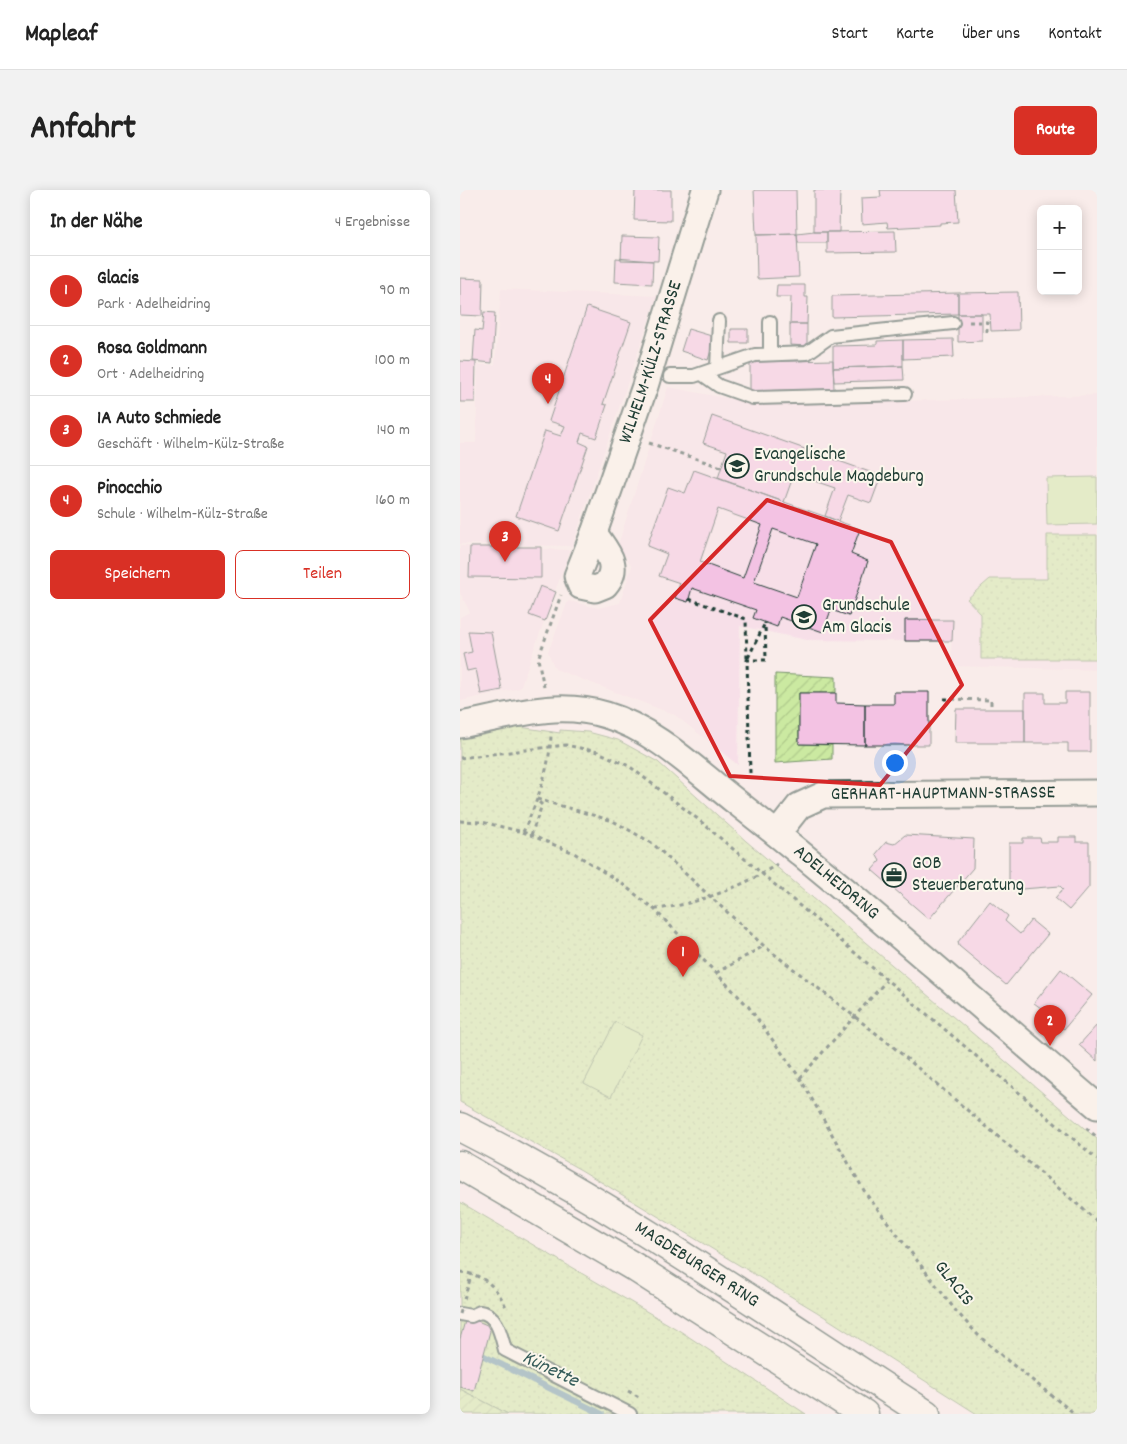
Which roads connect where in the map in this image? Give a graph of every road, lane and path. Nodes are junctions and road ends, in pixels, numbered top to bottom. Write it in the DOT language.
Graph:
graph roads {
  1 [pos="705,190"];
  2 [pos="719,321"];
  3 [pos="770,322"];
  4 [pos="953,323"];
  5 [pos="987,336"];
  6 [pos="770,354"];
  7 [pos="717,368"];
  8 [pos="702,374"];
  9 [pos="670,376"];
  10 [pos="905,394"];
  11 [pos="650,443"];
  12 [pos="721,467"];
  13 [pos="594,533"];
  14 [pos="563,588"];
  15 [pos="689,599"];
  16 [pos="747,660"];
  17 [pos="944,699"];
  18 [pos="991,709"];
  19 [pos="551,710"];
  20 [pos="460,725"];
  21 [pos="551,746"];
  22 [pos="460,758"];
  23 [pos="750,773"];
  24 [pos="1097,793"];
  25 [pos="537,799"];
  26 [pos="460,821"];
  27 [pos="524,832"];
  28 [pos="777,834"];
  29 [pos="531,835"];
  30 [pos="769,858"];
  31 [pos="784,870"];
  32 [pos="760,875"];
  33 [pos="708,896"];
  34 [pos="654,909"];
  35 [pos="764,946"];
  36 [pos="716,973"];
  37 [pos="886,981"];
  38 [pos="854,1017"];
  39 [pos="800,1078"];
  40 [pos="1090,1115"];
  41 [pos="460,1126"];
  42 [pos="1097,1137"];
  43 [pos="1097,1159"];
  44 [pos="460,1165"];
  45 [pos="1097,1221"];
  46 [pos="460,1272"];
  47 [pos="472,1273"];
  48 [pos="461,1312"];
  49 [pos="509,1315"];
  50 [pos="630,1414"];
  51 [pos="864,1414"];
  52 [pos="926,1414"];
  53 [pos="1075,1414"];
  1 -- 13 [label="street, WILHELM-KÜLZ-STRASSE"];
  2 -- 7 [label="lane"];
  3 -- 6 [label="lane"];
  4 -- 5 [label="path"];
  4 -- 6 [label="lane"];
  6 -- 7 [label="lane"];
  7 -- 8 [label="lane"];
  8 -- 9 [label="lane"];
  8 -- 10 [label="lane"];
  11 -- 12 [label="path"];
  14 -- 19 [label="path"];
  15 -- 16 [label="path"];
  16 -- 16 [label="path"];
  16 -- 23 [label="path"];
  17 -- 18 [label="path"];
  19 -- 20 [label="street, ADELHEIDRING"];
  19 -- 21 [label="path"];
  19 -- 28 [label="street, ADELHEIDRING"];
  21 -- 22 [label="path"];
  21 -- 25 [label="path"];
  21 -- 32 [label="path"];
  24 -- 28 [label="street, GERHART-HAUPTMANN-STRASSE"];
  25 -- 27 [label="path"];
  25 -- 29 [label="path"];
  25 -- 33 [label="path"];
  26 -- 27 [label="path, GLACIS"];
  27 -- 29 [label="path, GLACIS"];
  28 -- 40 [label="street, ADELHEIDRING"];
  29 -- 34 [label="path, GLACIS"];
  30 -- 31 [label="path"];
  32 -- 33 [label="path"];
  32 -- 37 [label="path"];
  33 -- 34 [label="path"];
  33 -- 35 [label="path"];
  34 -- 36 [label="path, GLACIS"];
  35 -- 36 [label="path"];
  35 -- 38 [label="path"];
  36 -- 39 [label="path, GLACIS"];
  37 -- 38 [label="path"];
  37 -- 43 [label="path"];
  38 -- 39 [label="path"];
  38 -- 45 [label="path"];
  39 -- 53 [label="path, GLACIS"];
  40 -- 42 [label="path"];
  41 -- 52 [label="highway, MAGDEBURGER RING"];
  44 -- 51 [label="highway, MAGDEBURGER RING"];
  46 -- 47 [label="path"];
  47 -- 48 [label="path"];
  47 -- 49 [label="path"];
  48 -- 50 [label="lane"];
}
